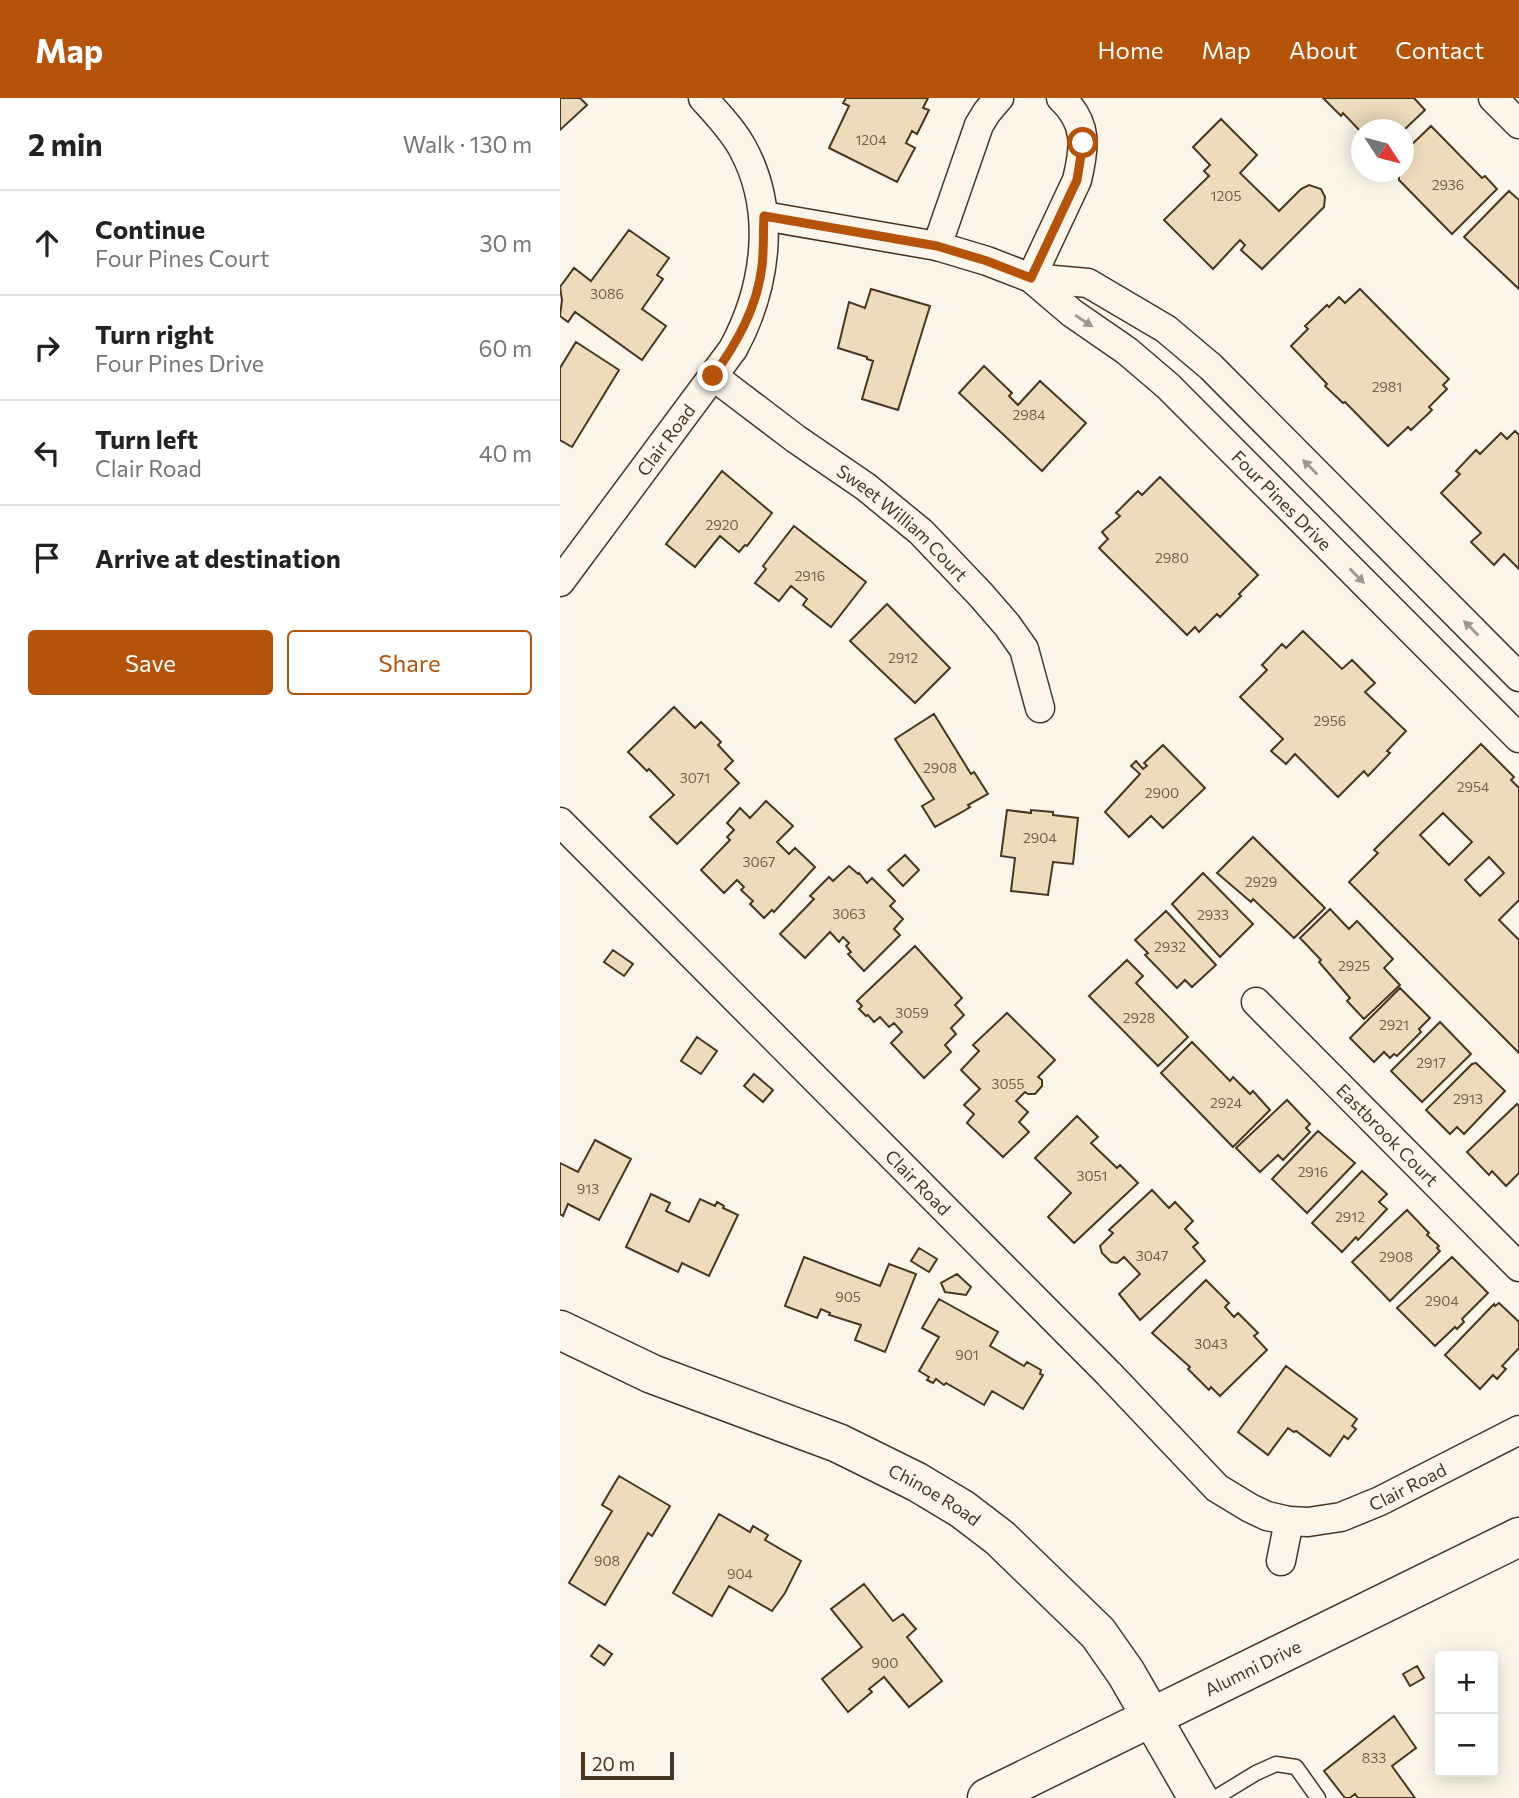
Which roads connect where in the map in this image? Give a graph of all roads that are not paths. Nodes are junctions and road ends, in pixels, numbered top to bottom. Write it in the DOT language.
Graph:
graph roads {
  1 [pos="703,98"];
  2 [pos="999,98"];
  3 [pos="1061,98"];
  4 [pos="1493,98"];
  5 [pos="1519,124"];
  6 [pos="764,216"];
  7 [pos="937,246"];
  8 [pos="1031,278"];
  9 [pos="713,376"];
  10 [pos="560,582"];
  11 [pos="1519,677"];
  12 [pos="1041,708"];
  13 [pos="1519,738"];
  14 [pos="560,822"];
  15 [pos="1256,1002"];
  16 [pos="1519,1267"];
  17 [pos="560,1329"];
  18 [pos="1519,1430"];
  19 [pos="1289,1521"];
  20 [pos="1519,1537"];
  21 [pos="1281,1561"];
  22 [pos="1152,1718"];
  23 [pos="987,1798"];
  24 [pos="1198,1798"];
  25 [pos="1214,1798"];
  26 [pos="1318,1798"];
  1 -- 6 [label="street, Clair Road"];
  2 -- 7 [label="street"];
  3 -- 8 [label="street"];
  4 -- 5 [label="street"];
  6 -- 7 [label="street, Four Pines Drive"];
  6 -- 9 [label="street, Clair Road"];
  7 -- 8 [label="street, Four Pines Drive"];
  11 -- 8 [label="street, Four Pines Drive, one-way"];
  8 -- 13 [label="street, Four Pines Drive, one-way"];
  9 -- 10 [label="street, Clair Road"];
  9 -- 12 [label="street, Sweet William Court"];
  14 -- 19 [label="street, Clair Road"];
  15 -- 16 [label="street, Eastbrook Court"];
  17 -- 22 [label="street, Chinoe Road"];
  18 -- 19 [label="street, Clair Road"];
  19 -- 21 [label="street"];
  20 -- 22 [label="street, Alumni Drive"];
  22 -- 23 [label="street, Alumni Drive"];
  22 -- 24 [label="street, Chinoe Road"];
  25 -- 26 [label="lane"];
}
